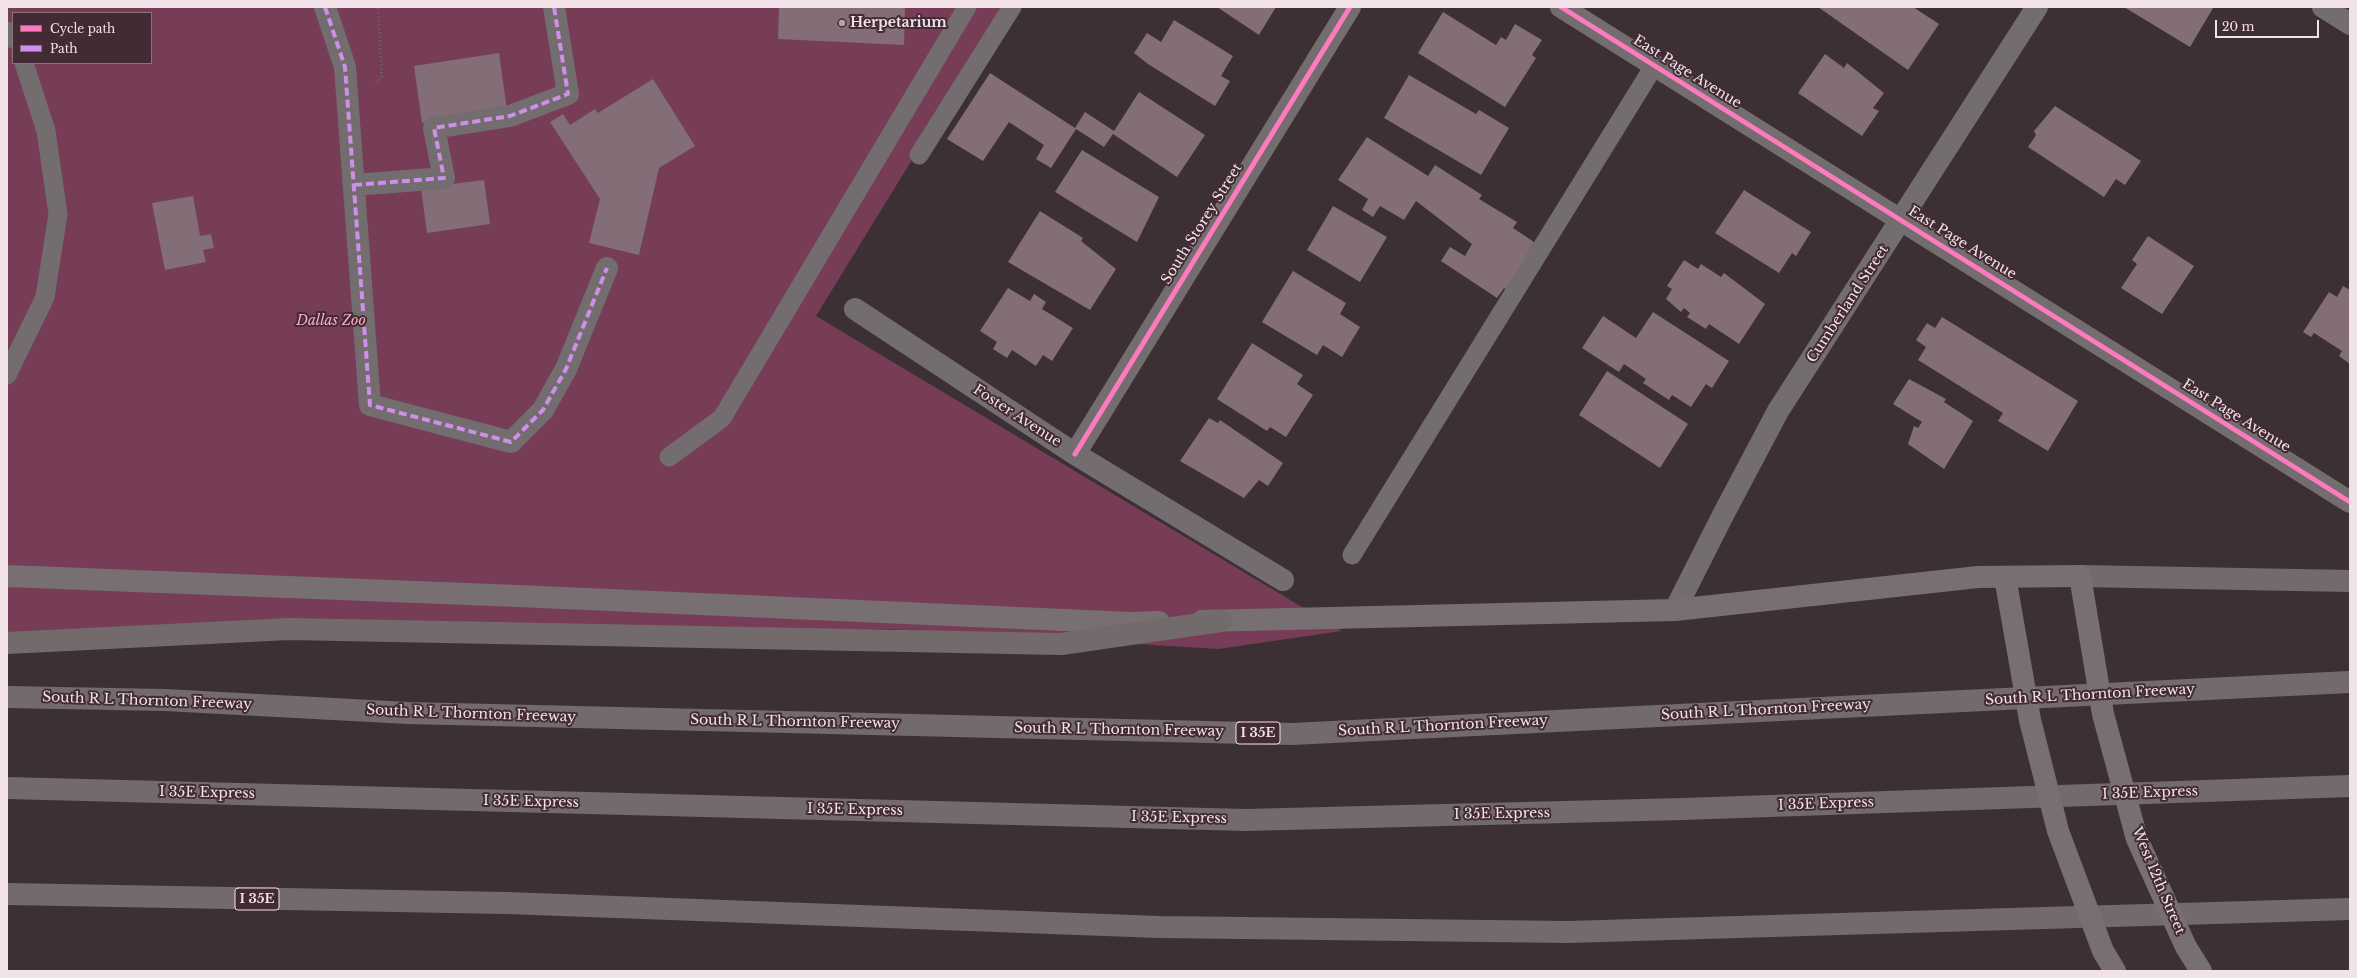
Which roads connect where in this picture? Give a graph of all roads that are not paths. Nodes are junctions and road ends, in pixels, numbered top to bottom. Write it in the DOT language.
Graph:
graph roads {
  1 [pos="325,7"];
  2 [pos="554,7"];
  3 [pos="967,7"];
  4 [pos="1012,7"];
  5 [pos="1350,7"];
  6 [pos="1561,7"];
  7 [pos="2037,7"];
  8 [pos="2323,7"];
  9 [pos="2350,24"];
  10 [pos="24,64"];
  11 [pos="1654,66"];
  12 [pos="919,155"];
  13 [pos="354,185"];
  14 [pos="1902,220"];
  15 [pos="607,268"];
  16 [pos="855,310"];
  17 [pos="7,375"];
  18 [pos="1075,454"];
  19 [pos="669,457"];
  20 [pos="2350,502"];
  21 [pos="1352,555"];
  22 [pos="7,576"];
  23 [pos="2080,576"];
  24 [pos="2005,577"];
  25 [pos="1283,580"];
  26 [pos="2350,581"];
  27 [pos="1676,610"];
  28 [pos="1221,621"];
  29 [pos="7,643"];
  30 [pos="2350,682"];
  31 [pos="7,697"];
  32 [pos="2350,786"];
  33 [pos="7,788"];
  34 [pos="7,894"];
  35 [pos="2350,909"];
  36 [pos="2116,971"];
  37 [pos="2201,971"];
  1 -- 13 [label="street"];
  2 -- 13 [label="street"];
  3 -- 19 [label="lane"];
  4 -- 12 [label="lane"];
  5 -- 18 [label="street, South Storey Street"];
  6 -- 11 [label="street, East Page Avenue"];
  7 -- 14 [label="street, Cumberland Street"];
  8 -- 9 [label="street"];
  10 -- 17 [label="lane"];
  11 -- 14 [label="street, East Page Avenue"];
  11 -- 21 [label="lane"];
  13 -- 15 [label="street"];
  14 -- 20 [label="street, East Page Avenue"];
  14 -- 27 [label="street, Cumberland Street"];
  16 -- 18 [label="street, Foster Avenue"];
  18 -- 25 [label="street, Foster Avenue"];
  22 -- 28 [label="main road"];
  23 -- 24 [label="main road"];
  23 -- 26 [label="highway"];
  23 -- 37 [label="main road, West 12th Street, bridge"];
  24 -- 27 [label="main road"];
  24 -- 36 [label="main road, bridge"];
  27 -- 28 [label="main road"];
  28 -- 29 [label="highway"];
  30 -- 31 [label="highway, South R L Thornton Freeway / I 35E"];
  32 -- 33 [label="highway, I 35E Express"];
  34 -- 35 [label="highway, I 35E"];
}
